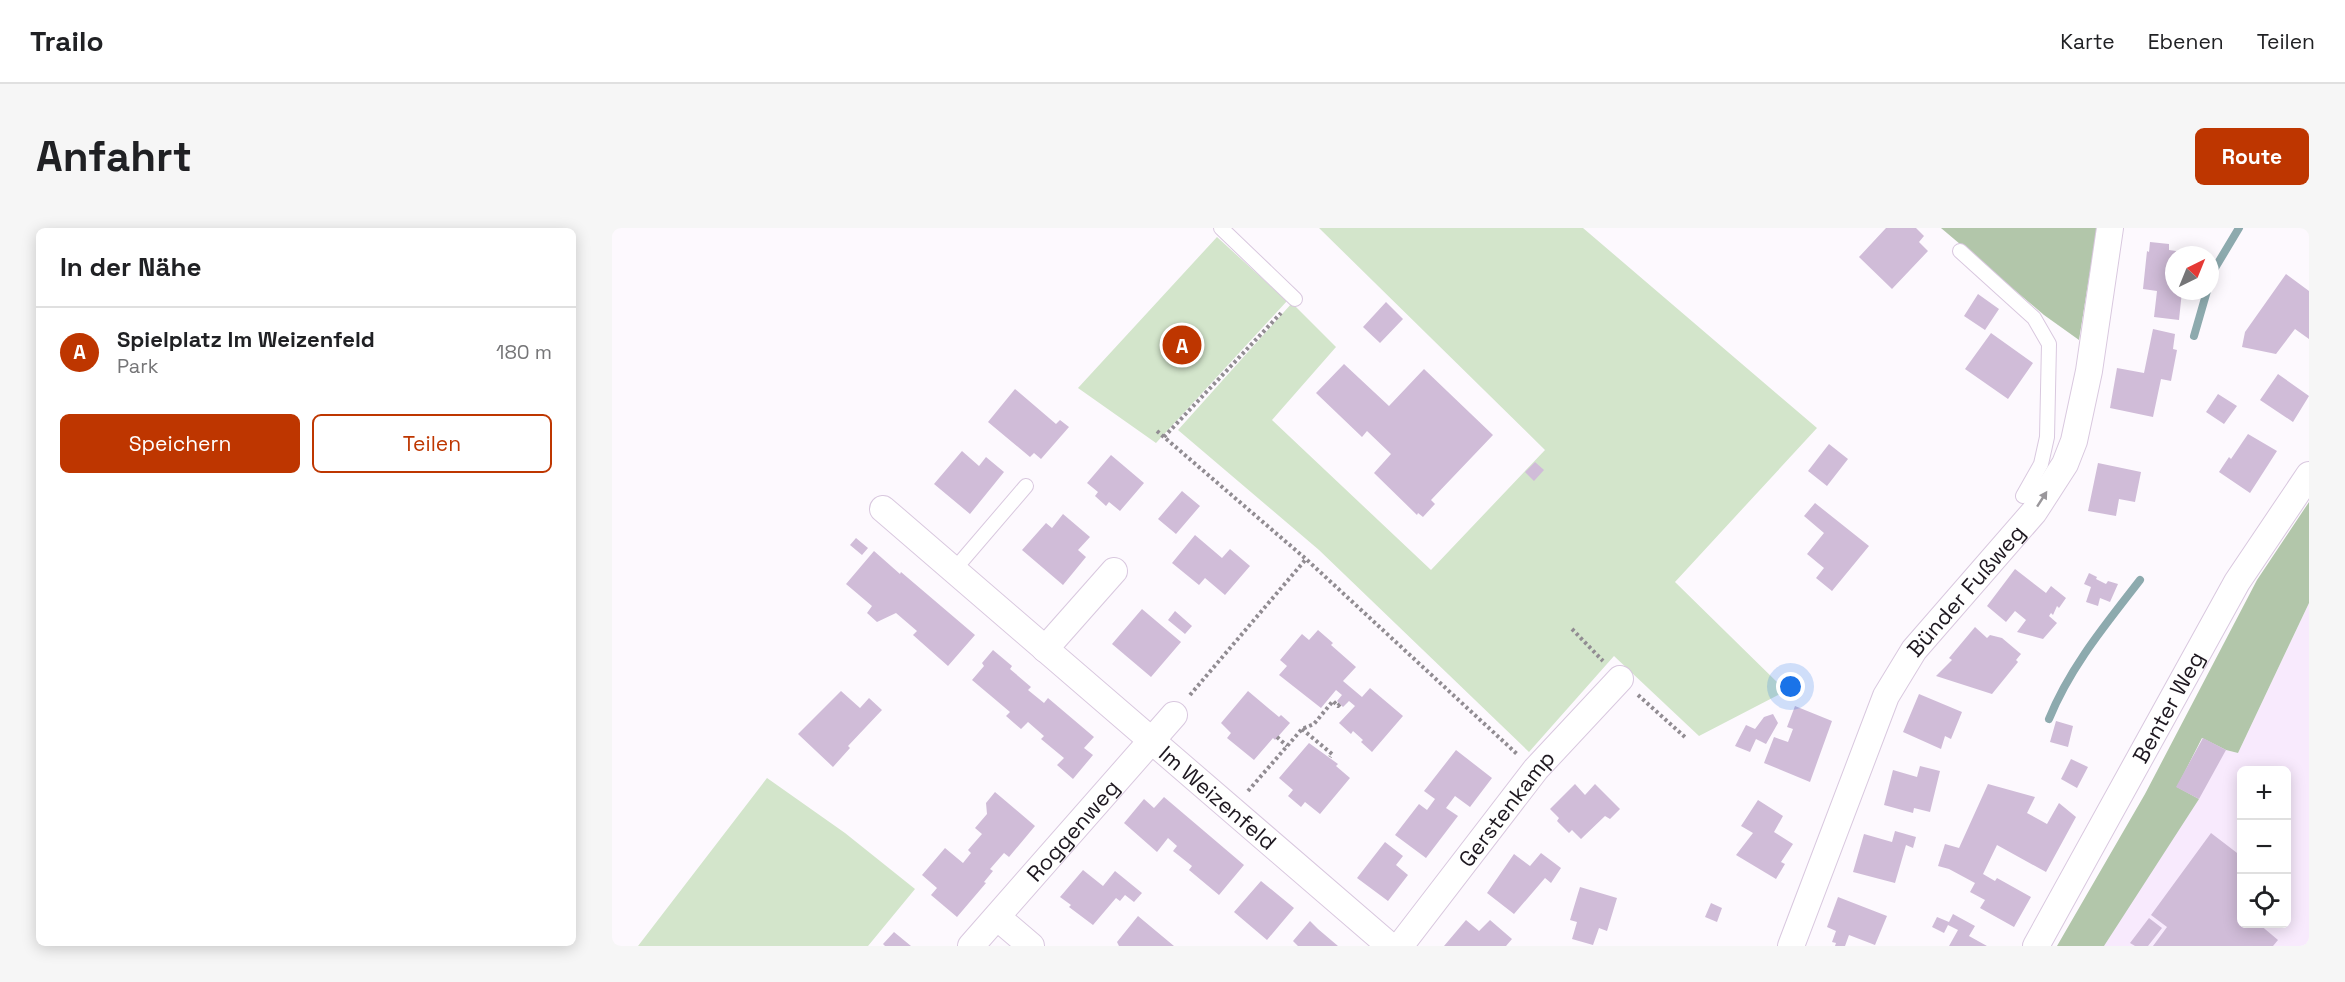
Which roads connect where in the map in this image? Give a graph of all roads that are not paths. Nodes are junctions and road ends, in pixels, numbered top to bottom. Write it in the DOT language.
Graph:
graph roads {
  1 [pos="1221,228"];
  2 [pos="2110,228"];
  3 [pos="1960,251"];
  4 [pos="1295,299"];
  5 [pos="2309,475"];
  6 [pos="1026,486"];
  7 [pos="2023,496"];
  8 [pos="884,509"];
  9 [pos="954,570"];
  10 [pos="1114,571"];
  11 [pos="1045,649"];
  12 [pos="1620,678"];
  13 [pos="1174,715"];
  14 [pos="1151,740"];
  15 [pos="997,917"];
  16 [pos="971,946"];
  17 [pos="1031,946"];
  18 [pos="1390,946"];
  19 [pos="1400,946"];
  20 [pos="1791,946"];
  21 [pos="2036,946"];
  1 -- 4 [label="lane"];
  20 -- 2 [label="street, Bünder Fußweg, one-way"];
  3 -- 7 [label="lane"];
  5 -- 21 [label="street, Benter Weg"];
  6 -- 9 [label="lane"];
  8 -- 9 [label="street, Im Weizenfeld"];
  9 -- 11 [label="street, Im Weizenfeld"];
  10 -- 11 [label="street"];
  11 -- 14 [label="street, Im Weizenfeld"];
  12 -- 19 [label="street, Gerstenkamp"];
  13 -- 14 [label="street, Roggenweg"];
  14 -- 15 [label="street, Roggenweg"];
  14 -- 18 [label="street, Im Weizenfeld"];
  15 -- 16 [label="street, Roggenweg"];
  15 -- 17 [label="street"];
}
